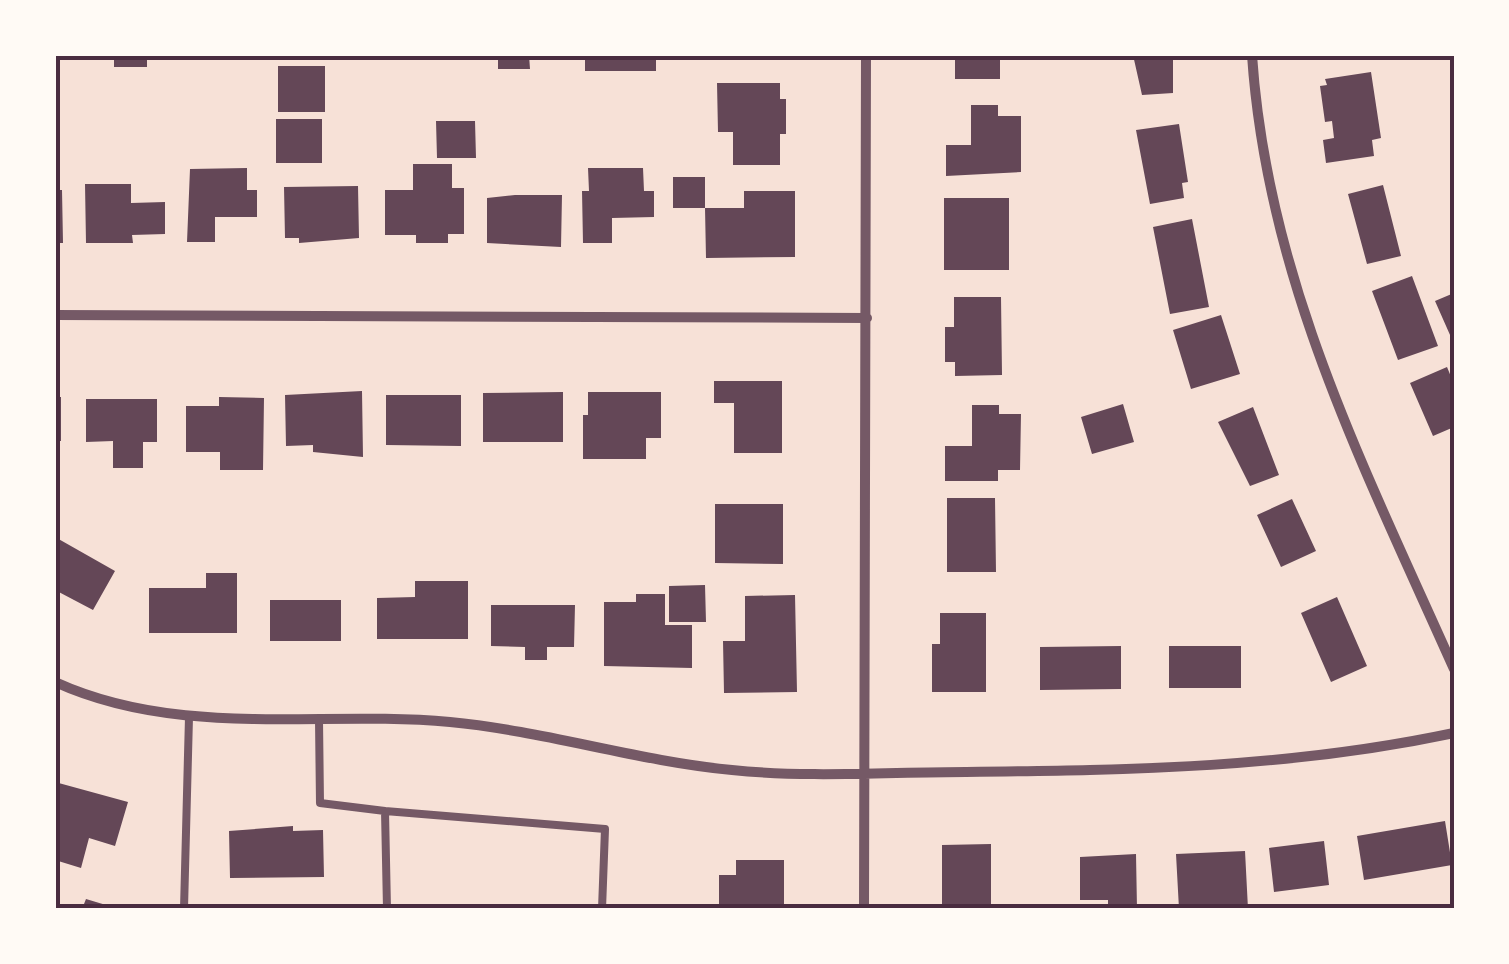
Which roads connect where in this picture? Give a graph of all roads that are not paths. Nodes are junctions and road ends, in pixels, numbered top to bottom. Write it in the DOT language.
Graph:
graph roads {
  1 [pos="866,55"];
  2 [pos="1252,55"];
  3 [pos="55,315"];
  4 [pos="867,318"];
  5 [pos="1454,669"];
  6 [pos="55,682"];
  7 [pos="190,717"];
  8 [pos="319,720"];
  9 [pos="1454,732"];
  10 [pos="862,773"];
  11 [pos="386,811"];
  12 [pos="184,909"];
  13 [pos="387,909"];
  14 [pos="602,909"];
  15 [pos="864,909"];
  1 -- 4 [label="street"];
  2 -- 5 [label="street"];
  3 -- 4 [label="street"];
  4 -- 10 [label="street"];
  6 -- 7 [label="street"];
  7 -- 8 [label="street"];
  7 -- 12 [label="lane"];
  8 -- 10 [label="street"];
  8 -- 11 [label="lane"];
  9 -- 10 [label="street"];
  10 -- 15 [label="street"];
  11 -- 13 [label="lane"];
  11 -- 14 [label="lane"];
}
